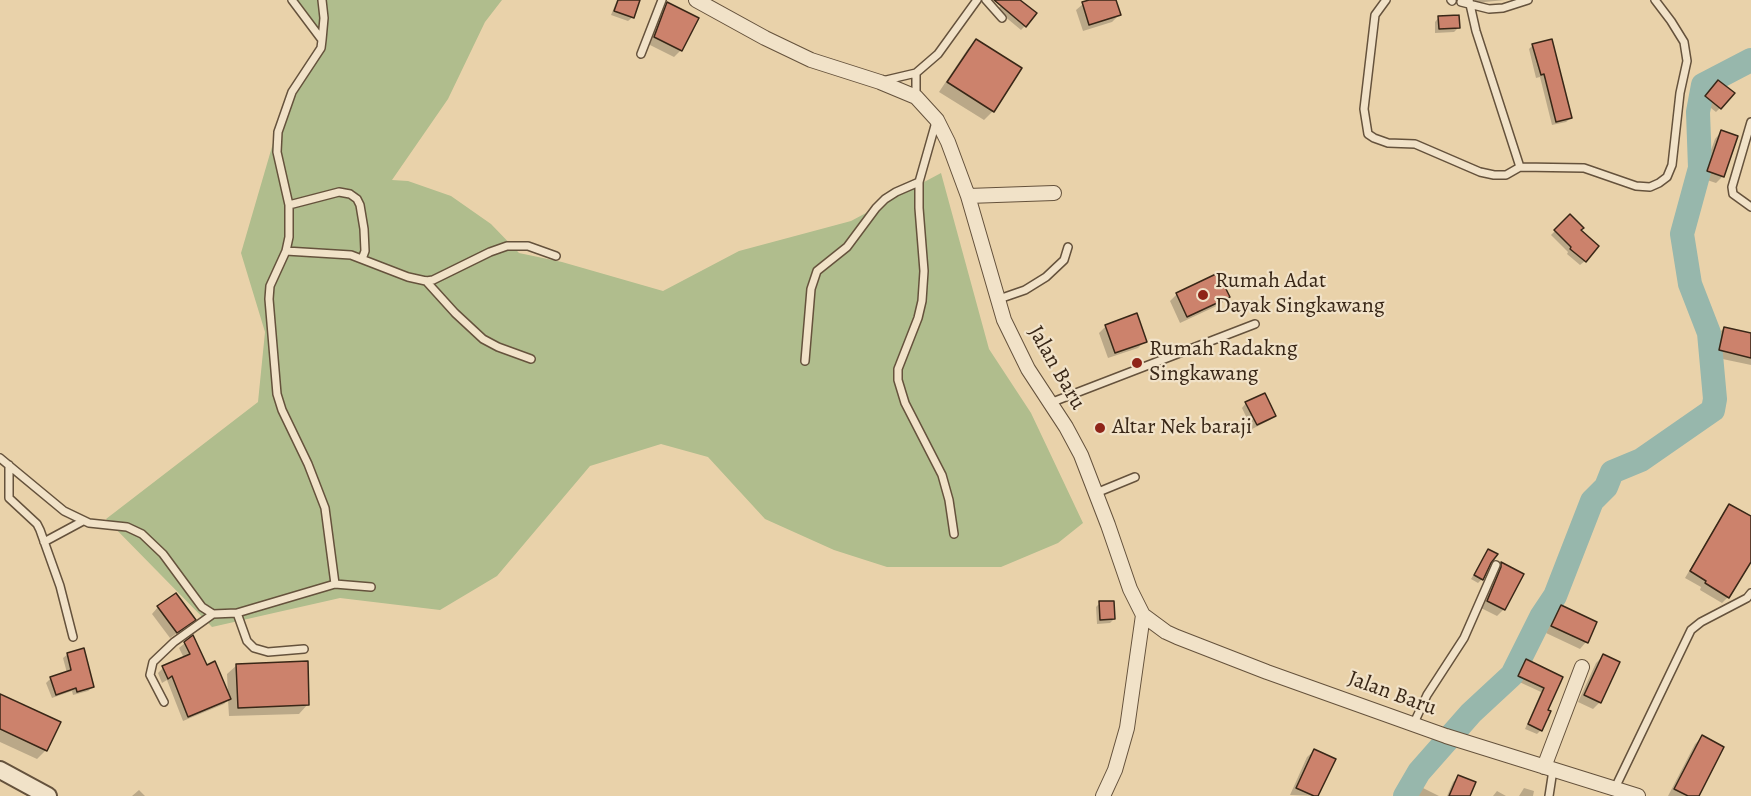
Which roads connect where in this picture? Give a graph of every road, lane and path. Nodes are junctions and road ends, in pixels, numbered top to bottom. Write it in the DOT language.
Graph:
graph roads {
  1 [pos="292,0"];
  2 [pos="322,0"];
  3 [pos="662,0"];
  4 [pos="696,0"];
  5 [pos="977,0"];
  6 [pos="986,0"];
  7 [pos="1386,0"];
  8 [pos="1528,0"];
  9 [pos="1655,0"];
  10 [pos="1466,2"];
  11 [pos="1002,18"];
  12 [pos="322,40"];
  13 [pos="641,54"];
  14 [pos="916,74"];
  15 [pos="880,82"];
  16 [pos="916,97"];
  17 [pos="937,120"];
  18 [pos="1751,122"];
  19 [pos="1520,167"];
  20 [pos="919,182"];
  21 [pos="1054,193"];
  22 [pos="968,196"];
  23 [pos="289,205"];
  24 [pos="1751,207"];
  25 [pos="1068,247"];
  26 [pos="286,251"];
  27 [pos="556,256"];
  28 [pos="362,259"];
  29 [pos="426,281"];
  30 [pos="999,299"];
  31 [pos="1256,324"];
  32 [pos="531,359"];
  33 [pos="805,361"];
  34 [pos="1050,403"];
  35 [pos="0,458"];
  36 [pos="9,465"];
  37 [pos="1135,477"];
  38 [pos="1096,493"];
  39 [pos="83,521"];
  40 [pos="954,534"];
  41 [pos="44,542"];
  42 [pos="1496,565"];
  43 [pos="335,584"];
  44 [pos="371,587"];
  45 [pos="1751,593"];
  46 [pos="237,613"];
  47 [pos="213,614"];
  48 [pos="1143,615"];
  49 [pos="73,637"];
  50 [pos="304,649"];
  51 [pos="1582,667"];
  52 [pos="164,702"];
  53 [pos="1414,723"];
  54 [pos="1549,769"];
  55 [pos="0,770"];
  56 [pos="1616,788"];
  57 [pos="48,796"];
  58 [pos="1102,796"];
  59 [pos="1549,796"];
  60 [pos="1638,796"];
  1 -- 12 [label="lane"];
  2 -- 12 [label="lane"];
  3 -- 13 [label="lane"];
  4 -- 15 [label="street, Jalan Baru"];
  5 -- 14 [label="lane"];
  6 -- 11 [label="lane"];
  7 -- 19 [label="lane"];
  8 -- 10 [label="lane"];
  9 -- 19 [label="lane"];
  10 -- 19 [label="lane"];
  12 -- 23 [label="lane"];
  14 -- 15 [label="lane"];
  14 -- 16 [label="lane"];
  15 -- 16 [label="street, Jalan Baru"];
  16 -- 17 [label="street, Jalan Baru"];
  17 -- 20 [label="lane"];
  17 -- 22 [label="street, Jalan Baru"];
  18 -- 24 [label="lane"];
  20 -- 33 [label="lane"];
  20 -- 40 [label="lane"];
  21 -- 22 [label="street"];
  22 -- 30 [label="street, Jalan Baru"];
  23 -- 26 [label="lane"];
  23 -- 28 [label="lane"];
  25 -- 30 [label="lane"];
  26 -- 28 [label="lane"];
  26 -- 43 [label="lane"];
  27 -- 29 [label="lane"];
  28 -- 29 [label="lane"];
  29 -- 32 [label="lane"];
  30 -- 34 [label="street, Jalan Baru"];
  31 -- 34 [label="lane"];
  34 -- 38 [label="street, Jalan Baru"];
  35 -- 36 [label="lane"];
  36 -- 39 [label="lane"];
  36 -- 41 [label="lane"];
  37 -- 38 [label="lane"];
  38 -- 48 [label="street, Jalan Baru"];
  39 -- 41 [label="lane"];
  39 -- 47 [label="lane"];
  41 -- 49 [label="lane"];
  42 -- 53 [label="lane"];
  43 -- 44 [label="lane"];
  43 -- 46 [label="lane"];
  45 -- 56 [label="lane"];
  46 -- 47 [label="lane"];
  46 -- 50 [label="lane"];
  47 -- 52 [label="lane"];
  48 -- 53 [label="street, Jalan Baru"];
  48 -- 58 [label="street"];
  51 -- 54 [label="street"];
  53 -- 54 [label="street, Jalan Baru"];
  54 -- 56 [label="street, Jalan Baru"];
  54 -- 59 [label="lane"];
  55 -- 57 [label="street"];
  56 -- 60 [label="street, Jalan Baru"];
}
